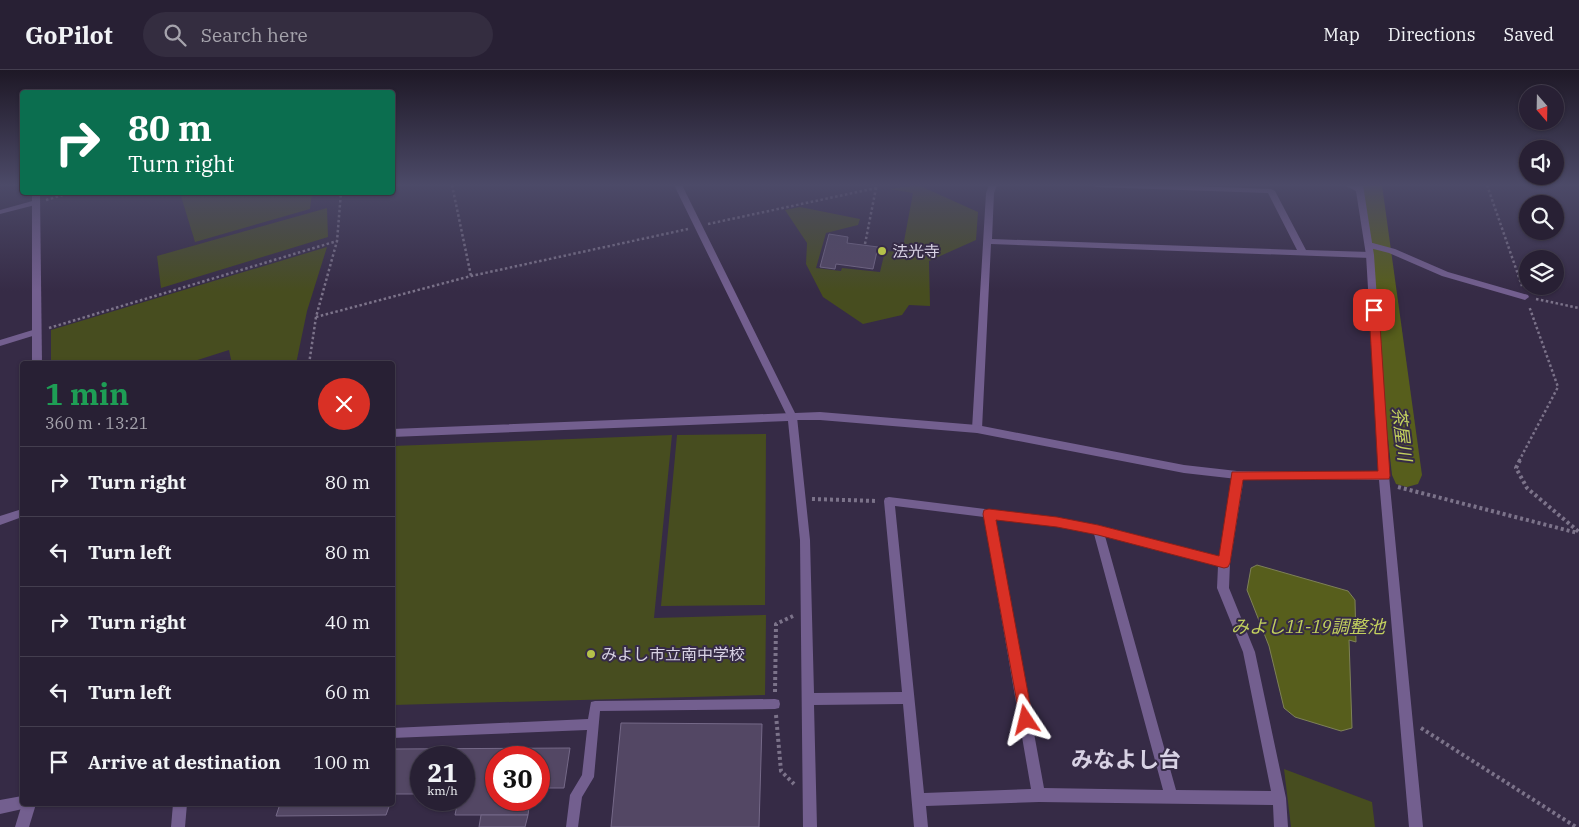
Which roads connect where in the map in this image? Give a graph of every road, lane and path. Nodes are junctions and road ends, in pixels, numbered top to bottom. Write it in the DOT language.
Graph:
graph roads {
  1 [pos="36,220"];
  2 [pos="339,220"];
  3 [pos="459,220"];
  4 [pos="694,220"];
  5 [pos="727,220"];
  6 [pos="870,220"];
  7 [pos="989,220"];
  8 [pos="1286,220"];
  9 [pos="1366,220"];
  10 [pos="1498,220"];
  11 [pos="697,227"];
  12 [pos="337,241"];
  13 [pos="988,241"];
  14 [pos="865,244"];
  15 [pos="1371,249"];
  16 [pos="1303,253"];
  17 [pos="471,276"];
  18 [pos="1525,297"];
  19 [pos="1579,308"];
  20 [pos="316,317"];
  21 [pos="36,332"];
  22 [pos="0,343"];
  23 [pos="37,361"];
  24 [pos="309,361"];
  25 [pos="792,417"];
  26 [pos="977,429"];
  27 [pos="395,433"];
  28 [pos="1236,475"];
  29 [pos="1385,480"];
  30 [pos="802,498"];
  31 [pos="888,501"];
  32 [pos="20,514"];
  33 [pos="989,514"];
  34 [pos="0,522"];
  35 [pos="1098,530"];
  36 [pos="1579,533"];
  37 [pos="1224,563"];
  38 [pos="793,616"];
  39 [pos="907,698"];
  40 [pos="808,699"];
  41 [pos="775,704"];
  42 [pos="1406,719"];
  43 [pos="593,724"];
  44 [pos="395,733"];
  45 [pos="796,786"];
  46 [pos="1039,795"];
  47 [pos="1171,796"];
  48 [pos="1278,798"];
  49 [pos="919,800"];
  50 [pos="20,803"];
  51 [pos="28,806"];
  52 [pos="180,806"];
  53 [pos="0,807"];
  54 [pos="22,827"];
  55 [pos="178,827"];
  56 [pos="572,827"];
  57 [pos="810,827"];
  58 [pos="921,827"];
  59 [pos="1281,827"];
  60 [pos="1416,827"];
  61 [pos="1576,827"];
  1 -- 21 [label="street"];
  2 -- 12 [label="path"];
  3 -- 17 [label="path"];
  4 -- 11 [label="street"];
  5 -- 11 [label="path"];
  6 -- 14 [label="path"];
  7 -- 13 [label="street"];
  8 -- 16 [label="street"];
  9 -- 15 [label="street"];
  10 -- 18 [label="path"];
  11 -- 17 [label="path"];
  11 -- 25 [label="street"];
  12 -- 20 [label="path"];
  12 -- 21 [label="path"];
  13 -- 16 [label="street"];
  13 -- 26 [label="street"];
  15 -- 16 [label="street"];
  15 -- 18 [label="street"];
  15 -- 29 [label="street"];
  17 -- 20 [label="path"];
  18 -- 19 [label="path"];
  18 -- 36 [label="path"];
  20 -- 24 [label="path"];
  21 -- 22 [label="street"];
  21 -- 23 [label="street"];
  25 -- 26 [label="street"];
  25 -- 27 [label="street"];
  25 -- 30 [label="street"];
  26 -- 28 [label="street"];
  28 -- 29 [label="street"];
  28 -- 37 [label="street"];
  29 -- 36 [label="path"];
  29 -- 42 [label="street"];
  30 -- 31 [label="path"];
  30 -- 40 [label="street"];
  31 -- 33 [label="street"];
  31 -- 39 [label="street"];
  32 -- 34 [label="street"];
  33 -- 35 [label="street"];
  33 -- 46 [label="street"];
  35 -- 37 [label="street"];
  35 -- 47 [label="street"];
  37 -- 48 [label="street"];
  38 -- 41 [label="path"];
  39 -- 40 [label="street"];
  39 -- 49 [label="street"];
  40 -- 57 [label="street"];
  41 -- 43 [label="lane"];
  41 -- 45 [label="path"];
  42 -- 60 [label="street"];
  42 -- 61 [label="path"];
  43 -- 44 [label="lane"];
  43 -- 56 [label="lane"];
  46 -- 47 [label="street"];
  46 -- 49 [label="street"];
  47 -- 48 [label="street"];
  48 -- 59 [label="street"];
  49 -- 58 [label="street"];
  50 -- 53 [label="street"];
  51 -- 54 [label="street"];
  52 -- 55 [label="street"];
}
